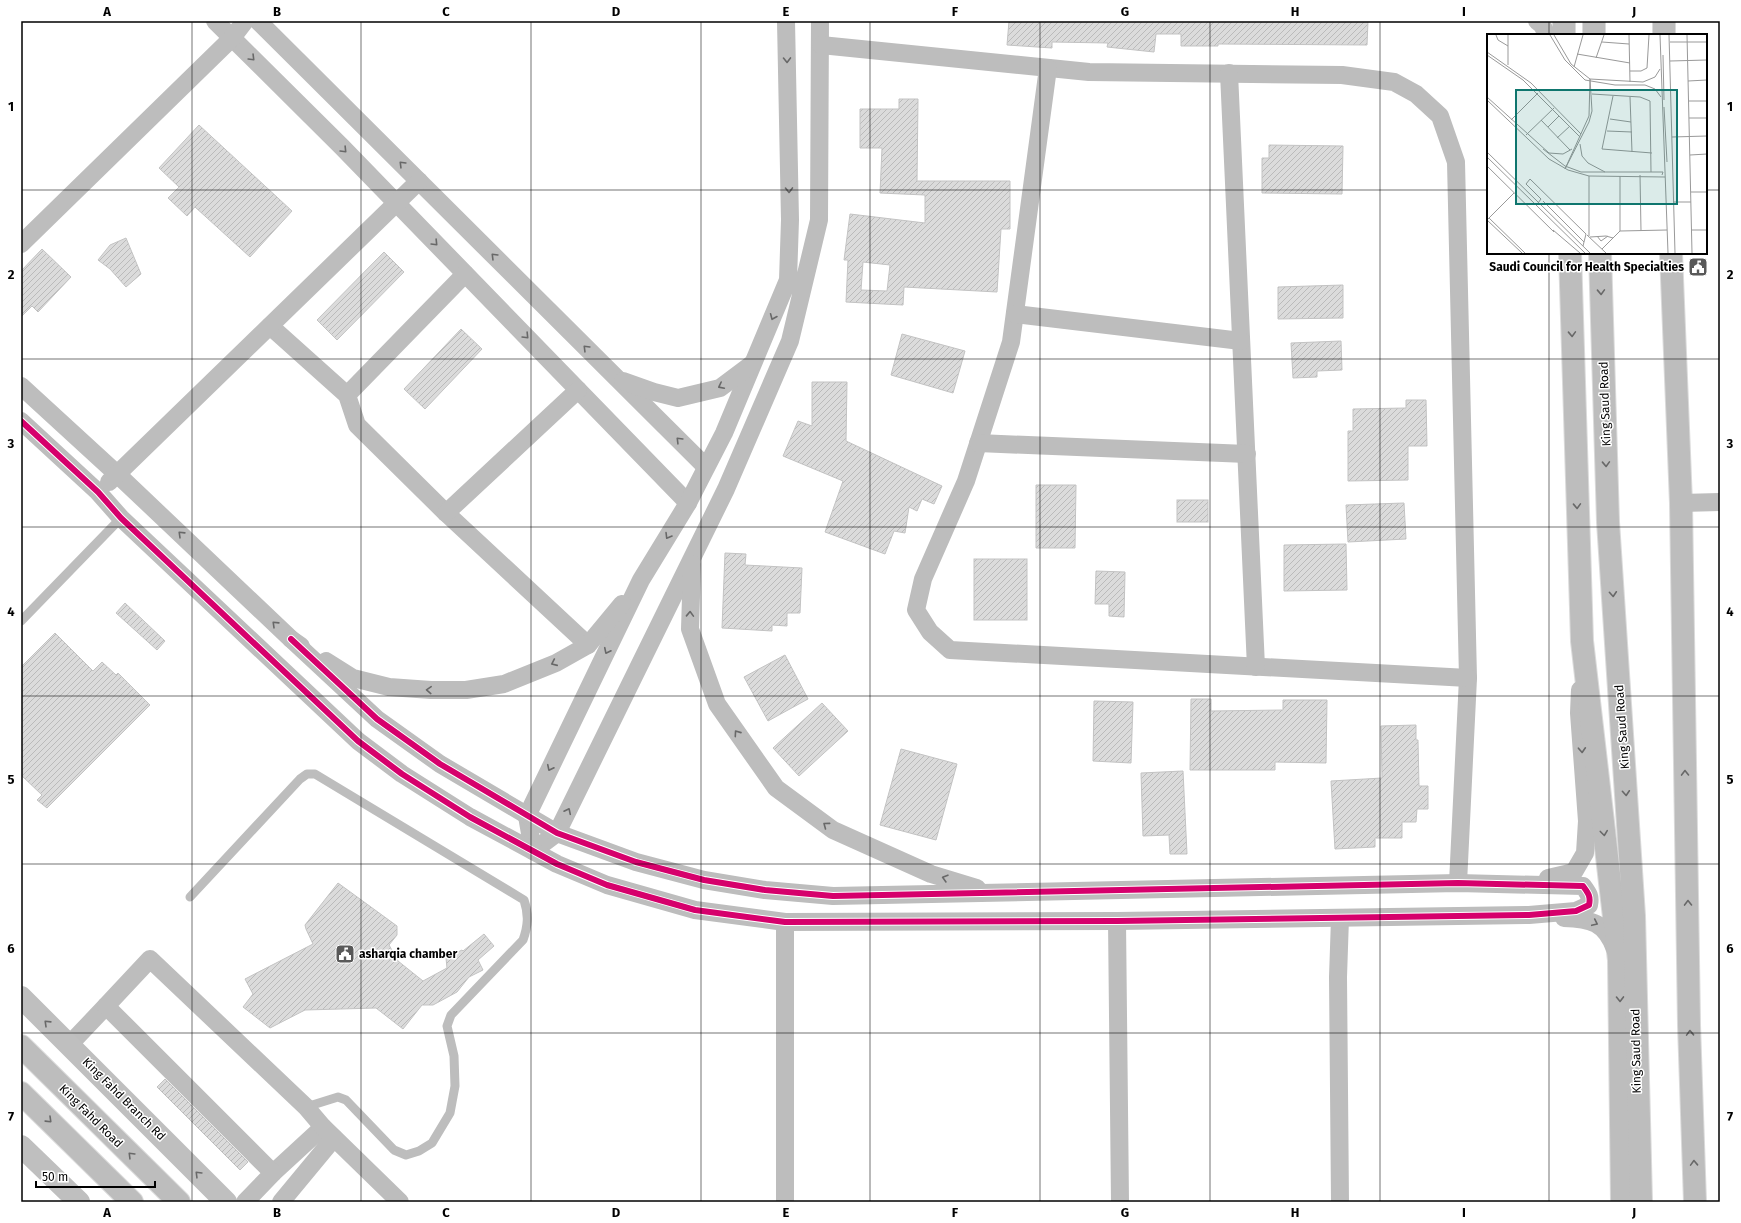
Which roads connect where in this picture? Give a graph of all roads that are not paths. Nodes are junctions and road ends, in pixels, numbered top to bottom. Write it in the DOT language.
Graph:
graph roads {
  1 [pos="215,21"];
  2 [pos="245,21"];
  3 [pos="258,21"];
  4 [pos="786,21"];
  5 [pos="820,21"];
  6 [pos="1537,21"];
  7 [pos="1564,21"];
  8 [pos="1594,21"];
  9 [pos="1664,21"];
  10 [pos="1546,34"];
  11 [pos="1564,34"];
  12 [pos="1594,34"];
  13 [pos="1664,34"];
  14 [pos="232,38"];
  15 [pos="821,45"];
  16 [pos="1048,68"];
  17 [pos="1229,73"];
  18 [pos="419,181"];
  19 [pos="396,203"];
  20 [pos="21,244"];
  21 [pos="1570,254"];
  22 [pos="1600,254"];
  23 [pos="1671,254"];
  24 [pos="465,274"];
  25 [pos="1015,314"];
  26 [pos="270,326"];
  27 [pos="1241,341"];
  28 [pos="753,364"];
  29 [pos="618,379"];
  30 [pos="21,386"];
  31 [pos="578,390"];
  32 [pos="347,395"];
  33 [pos="21,421"];
  34 [pos="978,443"];
  35 [pos="1246,454"];
  36 [pos="706,467"];
  37 [pos="117,474"];
  38 [pos="98,492"];
  39 [pos="1720,502"];
  40 [pos="688,503"];
  41 [pos="1681,503"];
  42 [pos="446,513"];
  43 [pos="121,518"];
  44 [pos="693,557"];
  45 [pos="641,580"];
  46 [pos="21,621"];
  47 [pos="291,639"];
  48 [pos="1582,641"];
  49 [pos="588,645"];
  50 [pos="1256,667"];
  51 [pos="1468,678"];
  52 [pos="527,816"];
  53 [pos="557,833"];
  54 [pos="533,850"];
  55 [pos="1458,883"];
  56 [pos="1526,884"];
  57 [pos="996,893"];
  58 [pos="190,897"];
  59 [pos="1530,915"];
  60 [pos="1340,918"];
  61 [pos="1117,921"];
  62 [pos="785,922"];
  63 [pos="1619,960"];
  64 [pos="21,997"];
  65 [pos="106,1006"];
  66 [pos="69,1045"];
  67 [pos="21,1046"];
  68 [pos="21,1093"];
  69 [pos="1621,1102"];
  70 [pos="306,1107"];
  71 [pos="328,1132"];
  72 [pos="21,1146"];
  73 [pos="273,1173"];
  74 [pos="288,1199"];
  75 [pos="79,1202"];
  76 [pos="132,1202"];
  77 [pos="179,1202"];
  78 [pos="226,1202"];
  79 [pos="245,1202"];
  80 [pos="400,1202"];
  81 [pos="785,1202"];
  82 [pos="1120,1202"];
  83 [pos="1340,1202"];
  84 [pos="1622,1202"];
  85 [pos="1634,1202"];
  86 [pos="1641,1202"];
  87 [pos="1695,1202"];
  1 -- 14 [label="street"];
  2 -- 14 [label="street"];
  18 -- 3 [label="street, one-way"];
  4 -- 28 [label="street, one-way"];
  5 -- 15 [label="street"];
  6 -- 10 [label="street"];
  7 -- 11 [label="main road"];
  8 -- 12 [label="main road"];
  9 -- 13 [label="main road"];
  14 -- 19 [label="street, one-way"];
  14 -- 20 [label="street"];
  15 -- 16 [label="street"];
  15 -- 44 [label="street"];
  16 -- 17 [label="street"];
  16 -- 25 [label="street"];
  17 -- 27 [label="street"];
  17 -- 51 [label="street"];
  18 -- 19 [label="street"];
  29 -- 18 [label="street, one-way"];
  19 -- 24 [label="street, one-way"];
  19 -- 26 [label="street"];
  21 -- 48 [label="main road, one-way"];
  22 -- 86 [label="main road, King Saud Road, one-way"];
  23 -- 41 [label="main road"];
  24 -- 31 [label="street, one-way"];
  24 -- 32 [label="street"];
  25 -- 27 [label="street"];
  25 -- 34 [label="street"];
  26 -- 32 [label="street"];
  26 -- 37 [label="street"];
  27 -- 35 [label="street"];
  28 -- 29 [label="street, one-way"];
  28 -- 36 [label="street"];
  36 -- 29 [label="street, one-way"];
  30 -- 37 [label="street"];
  31 -- 40 [label="street"];
  31 -- 42 [label="street"];
  32 -- 42 [label="street"];
  33 -- 38 [label="street"];
  34 -- 35 [label="street"];
  34 -- 50 [label="street"];
  35 -- 50 [label="street"];
  36 -- 40 [label="street"];
  37 -- 38 [label="street"];
  47 -- 37 [label="street, one-way"];
  38 -- 43 [label="street"];
  39 -- 41 [label="street"];
  40 -- 45 [label="street, one-way"];
  87 -- 41 [label="main road, one-way"];
  42 -- 49 [label="street"];
  43 -- 46 [label="lane"];
  43 -- 54 [label="street"];
  53 -- 44 [label="street, one-way"];
  57 -- 44 [label="street, one-way"];
  45 -- 49 [label="street"];
  45 -- 52 [label="street, one-way"];
  49 -- 47 [label="street, one-way"];
  47 -- 52 [label="street"];
  48 -- 56 [label="street, one-way"];
  48 -- 63 [label="main road, one-way"];
  50 -- 51 [label="street"];
  51 -- 55 [label="street"];
  52 -- 53 [label="street"];
  52 -- 54 [label="street"];
  53 -- 54 [label="street"];
  53 -- 57 [label="street"];
  54 -- 62 [label="street"];
  55 -- 56 [label="street"];
  55 -- 57 [label="street"];
  56 -- 59 [label="street"];
  58 -- 70 [label="lane"];
  59 -- 60 [label="street"];
  59 -- 63 [label="street, one-way"];
  60 -- 61 [label="street"];
  60 -- 83 [label="street"];
  61 -- 62 [label="street"];
  61 -- 82 [label="street"];
  62 -- 81 [label="street"];
  63 -- 69 [label="main road, one-way"];
  66 -- 64 [label="main road, King Fahd Branch Rd, one-way"];
  65 -- 66 [label="street"];
  65 -- 70 [label="street"];
  65 -- 73 [label="street"];
  78 -- 66 [label="main road, King Fahd Branch Rd, one-way"];
  77 -- 67 [label="main road, King Fahd Road, one-way"];
  68 -- 76 [label="main road, one-way"];
  69 -- 84 [label="main road"];
  69 -- 85 [label="main road"];
  70 -- 71 [label="street"];
  71 -- 73 [label="street"];
  71 -- 74 [label="street"];
  71 -- 80 [label="street"];
  72 -- 75 [label="main road"];
  73 -- 79 [label="street"];
}
